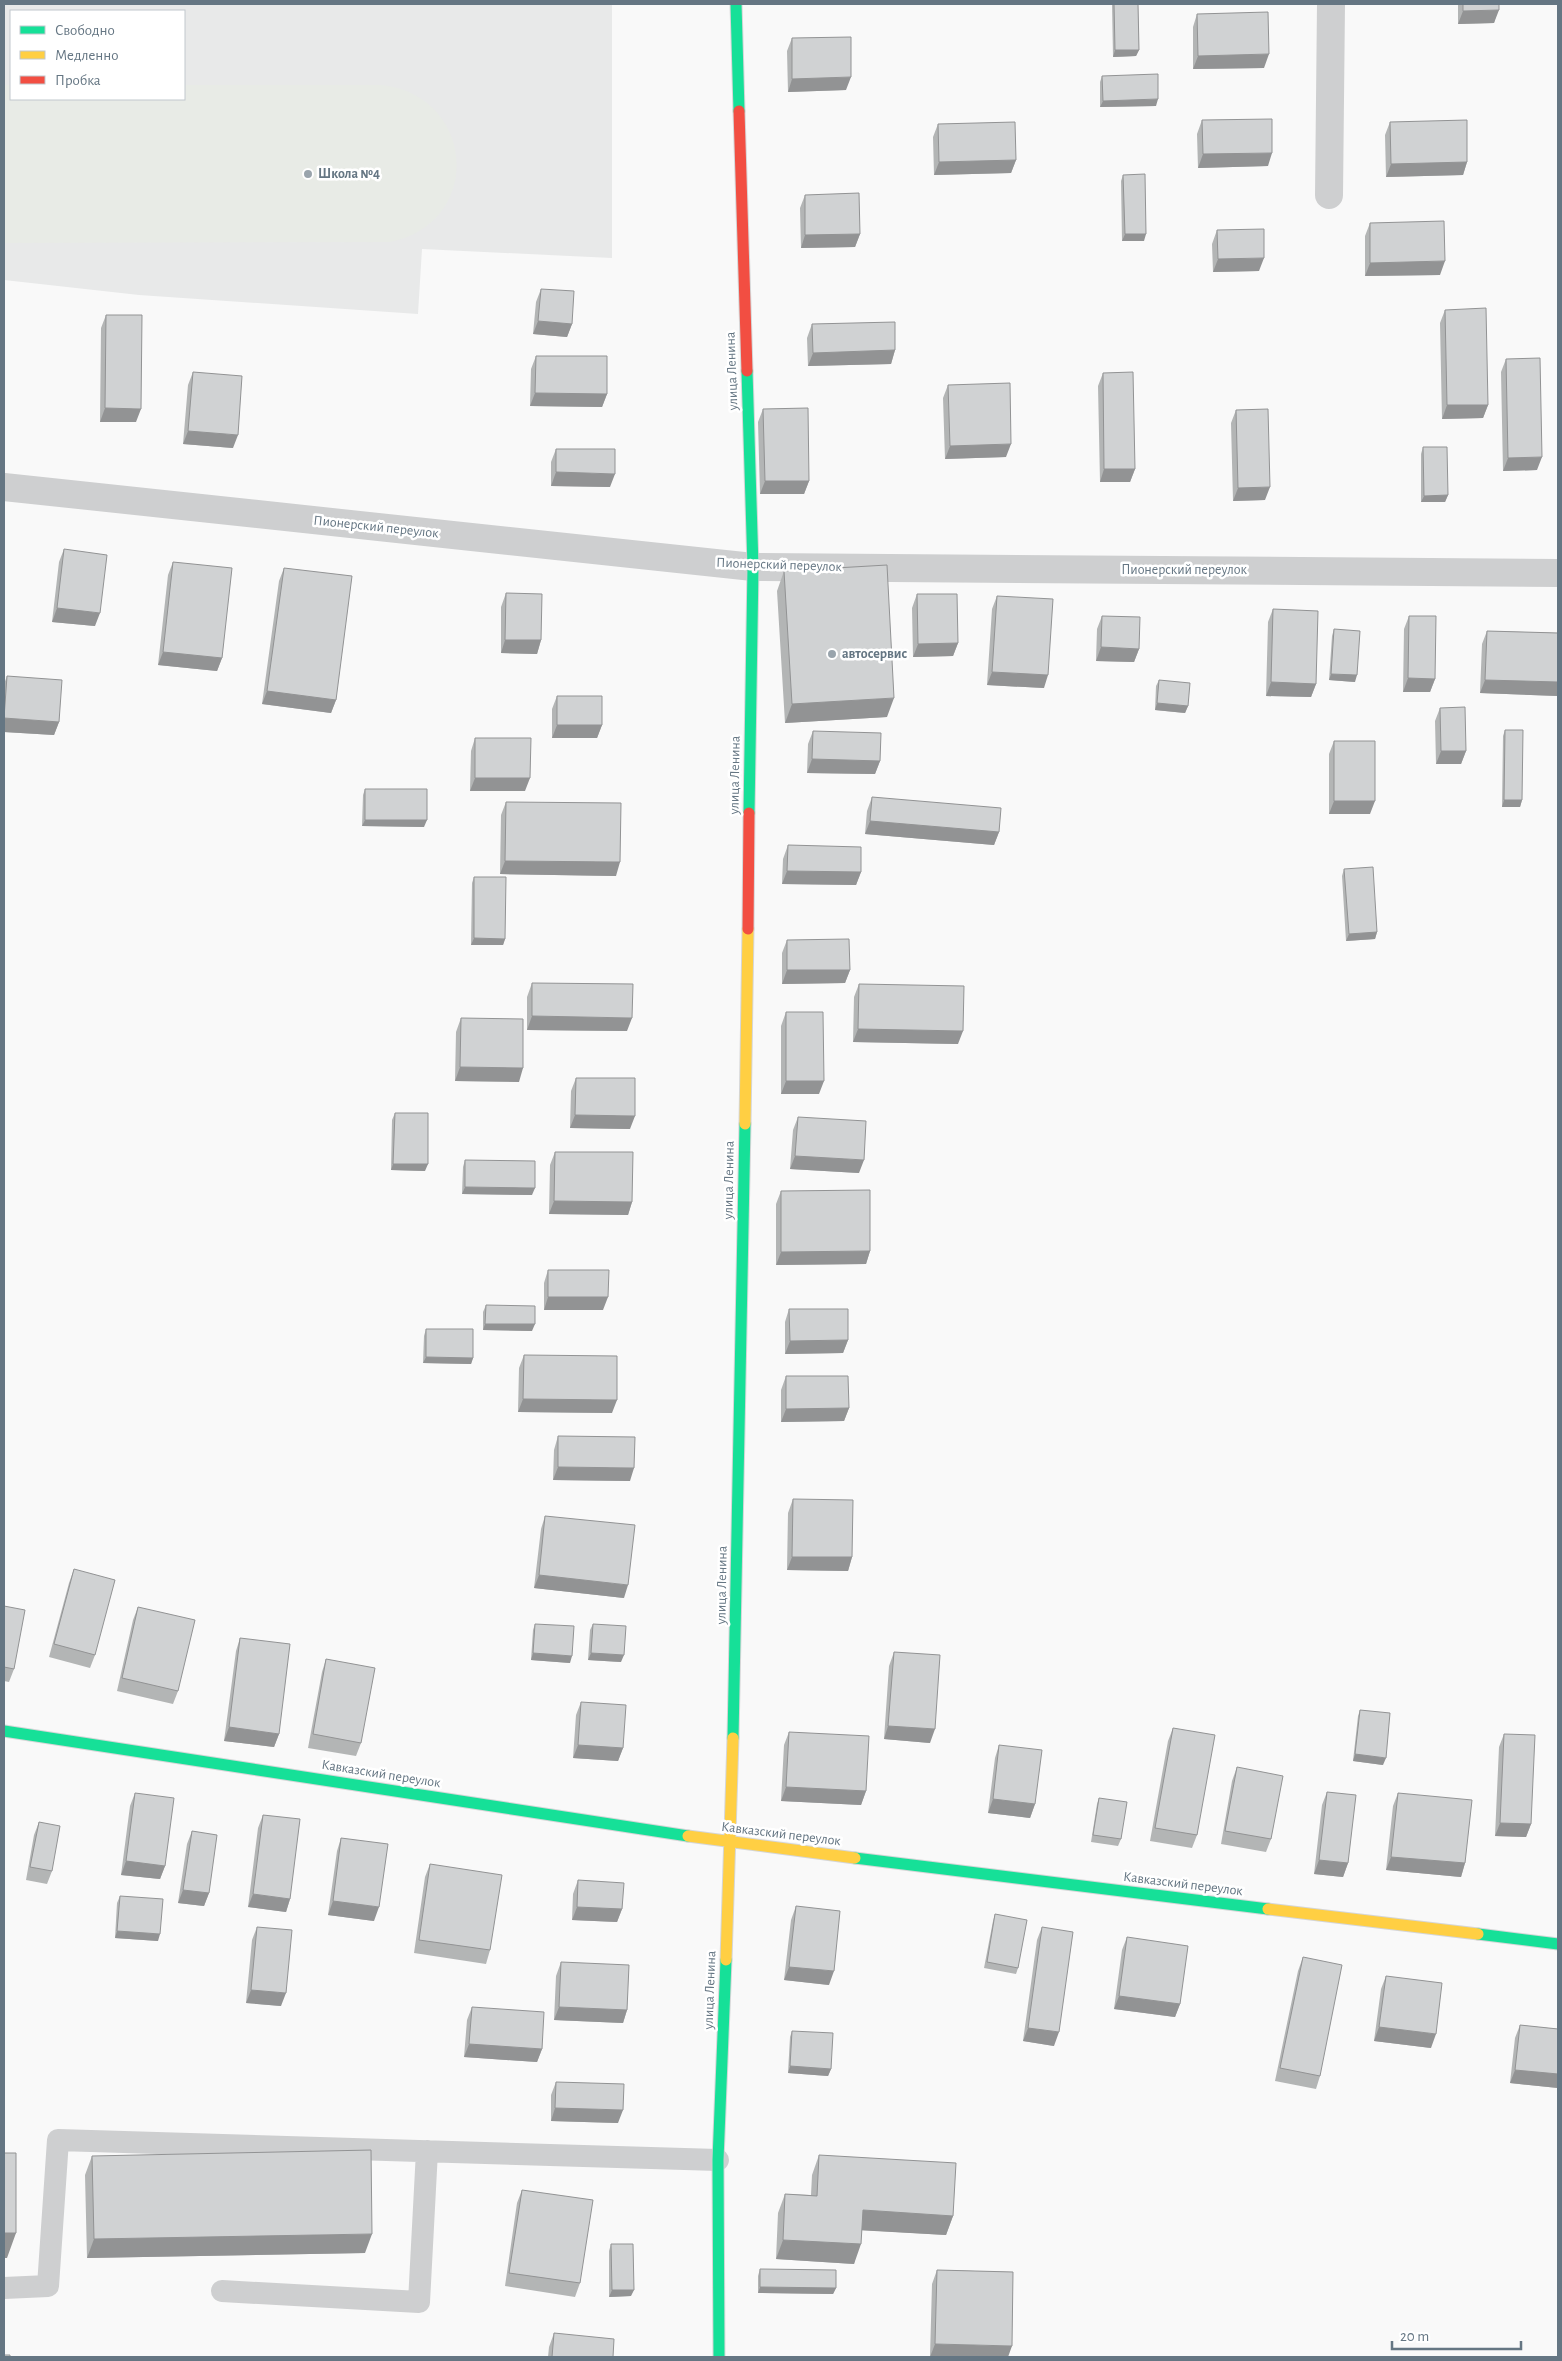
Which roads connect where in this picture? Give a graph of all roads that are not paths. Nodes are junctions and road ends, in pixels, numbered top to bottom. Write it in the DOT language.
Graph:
graph roads {
  1 [pos="736,4"];
  2 [pos="1331,4"];
  3 [pos="1328,195"];
  4 [pos="4,487"];
  5 [pos="753,567"];
  6 [pos="1558,572"];
  7 [pos="4,1731"];
  8 [pos="731,1844"];
  9 [pos="1558,1944"];
  10 [pos="427,2151"];
  11 [pos="718,2160"];
  12 [pos="4,2288"];
  13 [pos="222,2291"];
  14 [pos="719,2357"];
  1 -- 5 [label="street, улица Ленина"];
  2 -- 3 [label="street"];
  4 -- 5 [label="street, Пионерский переулок"];
  5 -- 6 [label="street, Пионерский переулок"];
  5 -- 8 [label="street, улица Ленина"];
  7 -- 8 [label="street, Кавказский переулок"];
  8 -- 9 [label="street, Кавказский переулок"];
  8 -- 11 [label="street, улица Ленина"];
  10 -- 11 [label="lane"];
  10 -- 12 [label="lane"];
  10 -- 13 [label="lane"];
  11 -- 14 [label="street, улица Ленина"];
}
